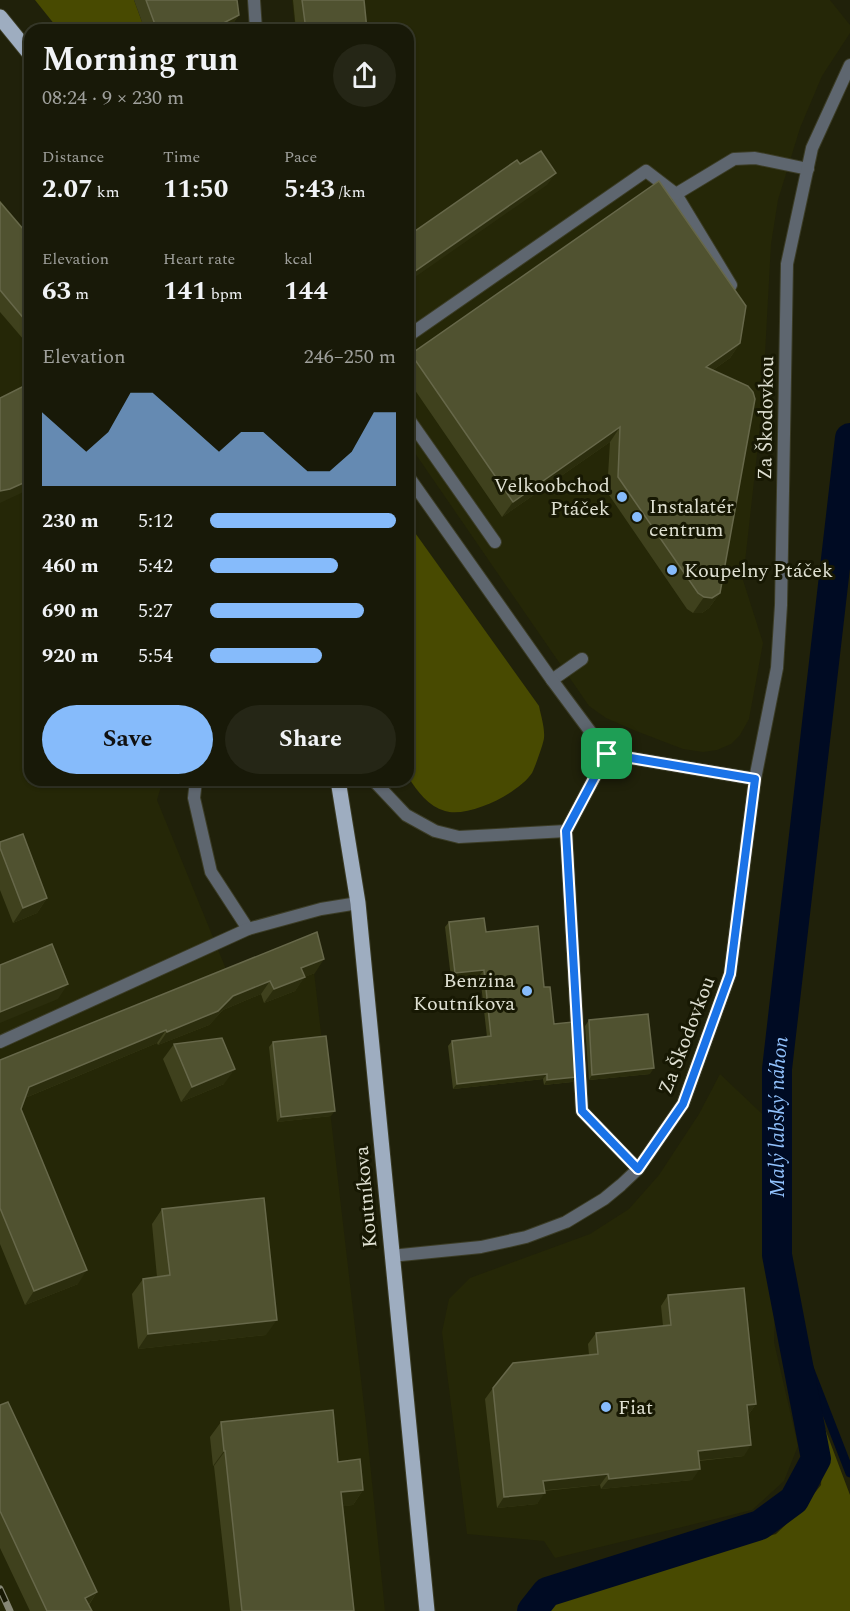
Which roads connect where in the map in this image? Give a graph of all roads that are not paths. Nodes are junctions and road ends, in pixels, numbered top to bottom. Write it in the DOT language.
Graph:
graph roads {
  1 [pos="254,0"];
  2 [pos="0,17"];
  3 [pos="256,24"];
  4 [pos="24,47"];
  5 [pos="850,65"];
  6 [pos="808,169"];
  7 [pos="676,194"];
  8 [pos="739,299"];
  9 [pos="414,332"];
  10 [pos="414,427"];
  11 [pos="414,484"];
  12 [pos="495,542"];
  13 [pos="582,659"];
  14 [pos="552,680"];
  15 [pos="607,754"];
  16 [pos="755,779"];
  17 [pos="195,786"];
  18 [pos="339,786"];
  19 [pos="379,786"];
  20 [pos="566,831"];
  21 [pos="358,903"];
  22 [pos="248,929"];
  23 [pos="0,1042"];
  24 [pos="638,1169"];
  25 [pos="391,1256"];
  26 [pos="427,1611"];
  1 -- 3 [label="street"];
  2 -- 4 [label="main road"];
  5 -- 6 [label="street, Za Škodovkou"];
  6 -- 7 [label="street"];
  6 -- 16 [label="street, Za Škodovkou"];
  7 -- 8 [label="street"];
  7 -- 9 [label="street"];
  10 -- 12 [label="street"];
  11 -- 14 [label="street"];
  13 -- 14 [label="street"];
  14 -- 15 [label="street"];
  15 -- 16 [label="street"];
  15 -- 20 [label="street"];
  16 -- 24 [label="street, Za Škodovkou"];
  17 -- 22 [label="street"];
  18 -- 21 [label="main road, Koutníkova"];
  19 -- 20 [label="street"];
  20 -- 24 [label="street"];
  21 -- 22 [label="street"];
  21 -- 25 [label="main road, Koutníkova"];
  22 -- 23 [label="street"];
  24 -- 25 [label="street, Za Škodovkou"];
  25 -- 26 [label="main road, Koutníkova"];
}
